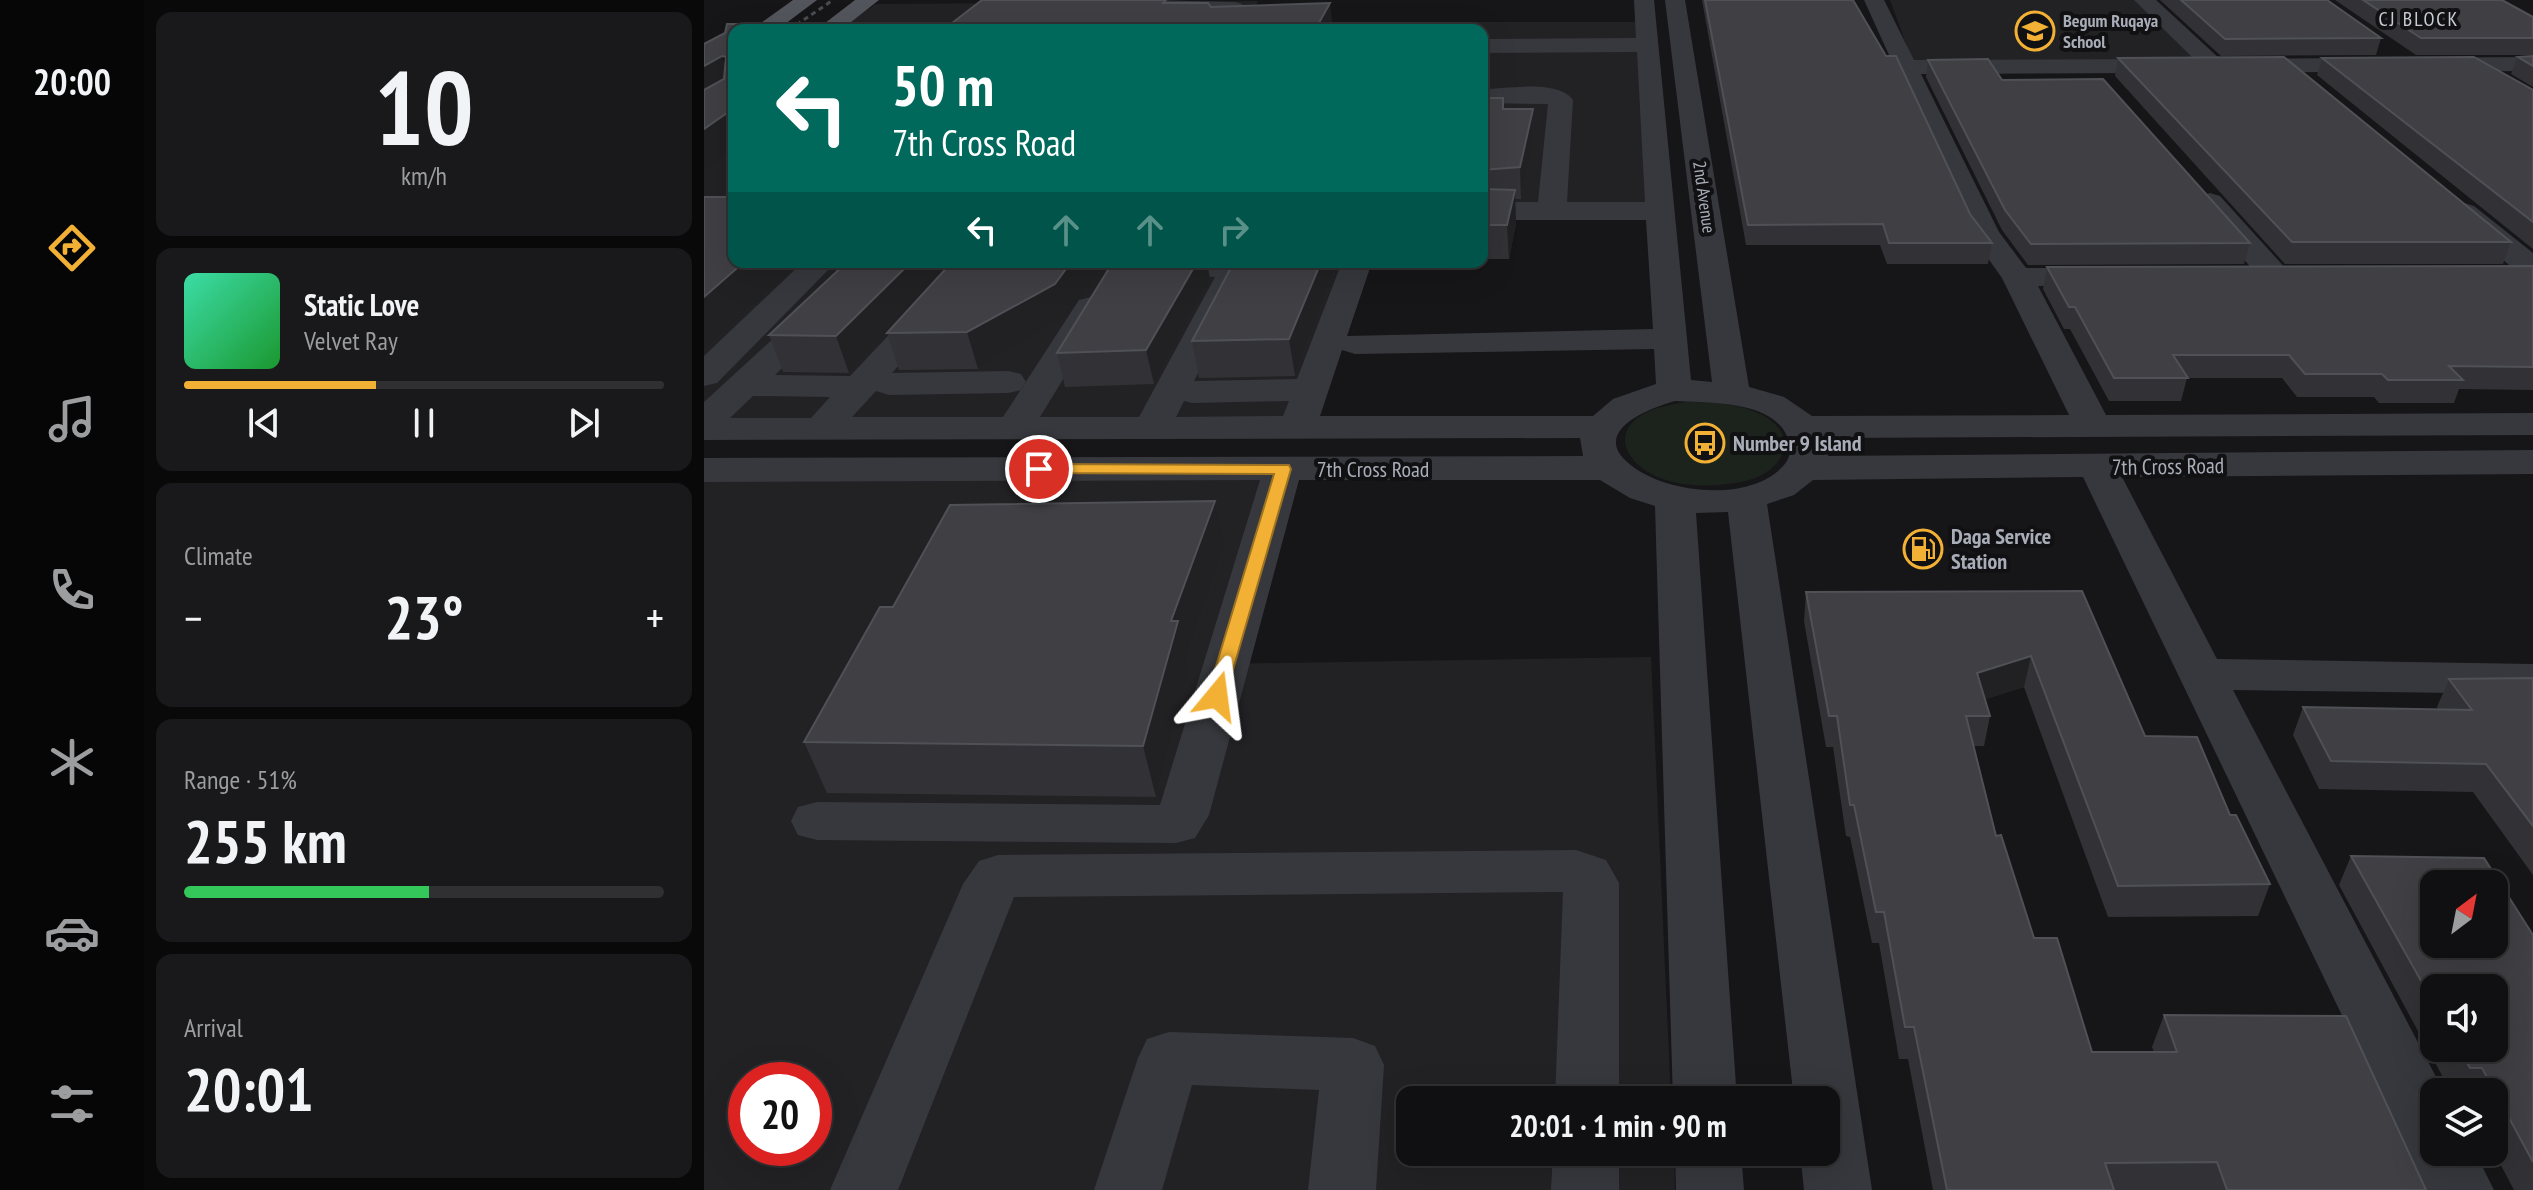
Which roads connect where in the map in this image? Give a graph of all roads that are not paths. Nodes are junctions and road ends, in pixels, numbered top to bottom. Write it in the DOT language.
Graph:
graph roads {
  1 [pos="807,0"];
  2 [pos="869,0"];
  3 [pos="1644,0"];
  4 [pos="1675,0"];
  5 [pos="1874,0"];
  6 [pos="2144,0"];
  7 [pos="1121,6"];
  8 [pos="771,24"];
  9 [pos="835,24"];
  10 [pos="1230,24"];
  11 [pos="2374,40"];
  12 [pos="1648,45"];
  13 [pos="1489,46"];
  14 [pos="2409,64"];
  15 [pos="2474,64"];
  16 [pos="2533,64"];
  17 [pos="2214,65"];
  18 [pos="2286,65"];
  19 [pos="2089,66"];
  20 [pos="1906,67"];
  21 [pos="1494,72"];
  22 [pos="2508,85"];
  23 [pos="2114,92"];
  24 [pos="2320,93"];
  25 [pos="1488,96"];
  26 [pos="2195,184"];
  27 [pos="2438,191"];
  28 [pos="1488,211"];
  29 [pos="1552,211"];
  30 [pos="1661,211"];
  31 [pos="815,268"];
  32 [pos="869,268"];
  33 [pos="970,268"];
  34 [pos="982,268"];
  35 [pos="1123,268"];
  36 [pos="1207,268"];
  37 [pos="1240,268"];
  38 [pos="1355,268"];
  39 [pos="2533,269"];
  40 [pos="2488,276"];
  41 [pos="2533,276"];
  42 [pos="1101,277"];
  43 [pos="2017,277"];
  44 [pos="2132,277"];
  45 [pos="2233,277"];
  46 [pos="704,336"];
  47 [pos="744,337"];
  48 [pos="1670,339"];
  49 [pos="1355,344"];
  50 [pos="704,375"];
  51 [pos="1008,382"];
  52 [pos="743,385"];
  53 [pos="874,385"];
  54 [pos="1310,390"];
  55 [pos="1674,390"];
  56 [pos="1192,392"];
  57 [pos="1732,394"];
  58 [pos="704,422"];
  59 [pos="2533,424"];
  60 [pos="1603,427"];
  61 [pos="1804,427"];
  62 [pos="1165,428"];
  63 [pos="704,429"];
  64 [pos="838,429"];
  65 [pos="976,429"];
  66 [pos="1014,429"];
  67 [pos="2095,446"];
  68 [pos="1290,448"];
  69 [pos="2533,462"];
  70 [pos="1610,468"];
  71 [pos="1803,468"];
  72 [pos="704,470"];
  73 [pos="1746,498"];
  74 [pos="1675,499"];
  75 [pos="2202,674"];
  76 [pos="2533,679"];
  77 [pos="817,821"];
  78 [pos="1587,1086"];
  79 [pos="1704,1086"];
  80 [pos="2420,1110"];
  81 [pos="1586,1166"];
  82 [pos="1709,1166"];
  83 [pos="2448,1166"];
  84 [pos="864,1190"];
  85 [pos="1128,1190"];
  86 [pos="1342,1190"];
  87 [pos="1585,1190"];
  88 [pos="1710,1190"];
  89 [pos="1838,1190"];
  90 [pos="2460,1190"];
  1 -- 8 [label="main road"];
  2 -- 9 [label="main road"];
  3 -- 12 [label="street, 2nd Avenue"];
  4 -- 57 [label="street, 2nd Avenue"];
  5 -- 20 [label="street"];
  6 -- 17 [label="street"];
  7 -- 10 [label="street"];
  11 -- 14 [label="street"];
  12 -- 13 [label="street"];
  12 -- 30 [label="street, 2nd Avenue"];
  13 -- 21 [label="street"];
  14 -- 15 [label="street"];
  14 -- 18 [label="street"];
  15 -- 16 [label="street"];
  15 -- 22 [label="street"];
  17 -- 18 [label="street"];
  17 -- 19 [label="street"];
  18 -- 24 [label="street"];
  19 -- 20 [label="street"];
  19 -- 23 [label="street"];
  20 -- 43 [label="street"];
  25 -- 29 [label="street"];
  26 -- 45 [label="street"];
  27 -- 39 [label="street"];
  28 -- 29 [label="street"];
  29 -- 30 [label="street"];
  30 -- 48 [label="street, 2nd Avenue"];
  31 -- 47 [label="street"];
  32 -- 52 [label="street"];
  33 -- 53 [label="street"];
  34 -- 53 [label="street"];
  35 -- 42 [label="street"];
  36 -- 62 [label="street"];
  37 -- 56 [label="street"];
  38 -- 54 [label="street"];
  40 -- 41 [label="street"];
  42 -- 51 [label="street"];
  42 -- 66 [label="street"];
  43 -- 44 [label="street"];
  43 -- 67 [label="street"];
  46 -- 47 [label="street"];
  47 -- 50 [label="street"];
  48 -- 49 [label="street"];
  48 -- 55 [label="street, 2nd Avenue"];
  51 -- 53 [label="street"];
  51 -- 65 [label="street"];
  52 -- 53 [label="street"];
  52 -- 58 [label="street"];
  53 -- 64 [label="street"];
  54 -- 56 [label="street"];
  54 -- 68 [label="street"];
  55 -- 57 [label="street"];
  55 -- 60 [label="street"];
  56 -- 62 [label="street"];
  57 -- 61 [label="street"];
  59 -- 67 [label="street, 7th Cross Road"];
  60 -- 68 [label="street, 7th Cross Road"];
  60 -- 70 [label="street"];
  61 -- 67 [label="street, 7th Cross Road"];
  61 -- 71 [label="street"];
  62 -- 66 [label="street, 7th Cross Road"];
  62 -- 68 [label="street, 7th Cross Road"];
  63 -- 64 [label="street, 7th Cross Road"];
  64 -- 65 [label="street, 7th Cross Road"];
  65 -- 66 [label="street, 7th Cross Road"];
  67 -- 69 [label="street, 7th Cross Road"];
  67 -- 71 [label="street, 7th Cross Road"];
  67 -- 75 [label="street"];
  68 -- 70 [label="street, 7th Cross Road"];
  68 -- 72 [label="street, 7th Cross Road"];
  68 -- 77 [label="street"];
  70 -- 74 [label="street"];
  71 -- 73 [label="street"];
  73 -- 74 [label="street"];
  73 -- 89 [label="street"];
  74 -- 79 [label="street"];
  75 -- 76 [label="street"];
  75 -- 80 [label="street"];
  78 -- 84 [label="street"];
  81 -- 87 [label="street"];
  82 -- 88 [label="street"];
  83 -- 90 [label="street"];
  85 -- 86 [label="street"];
}
